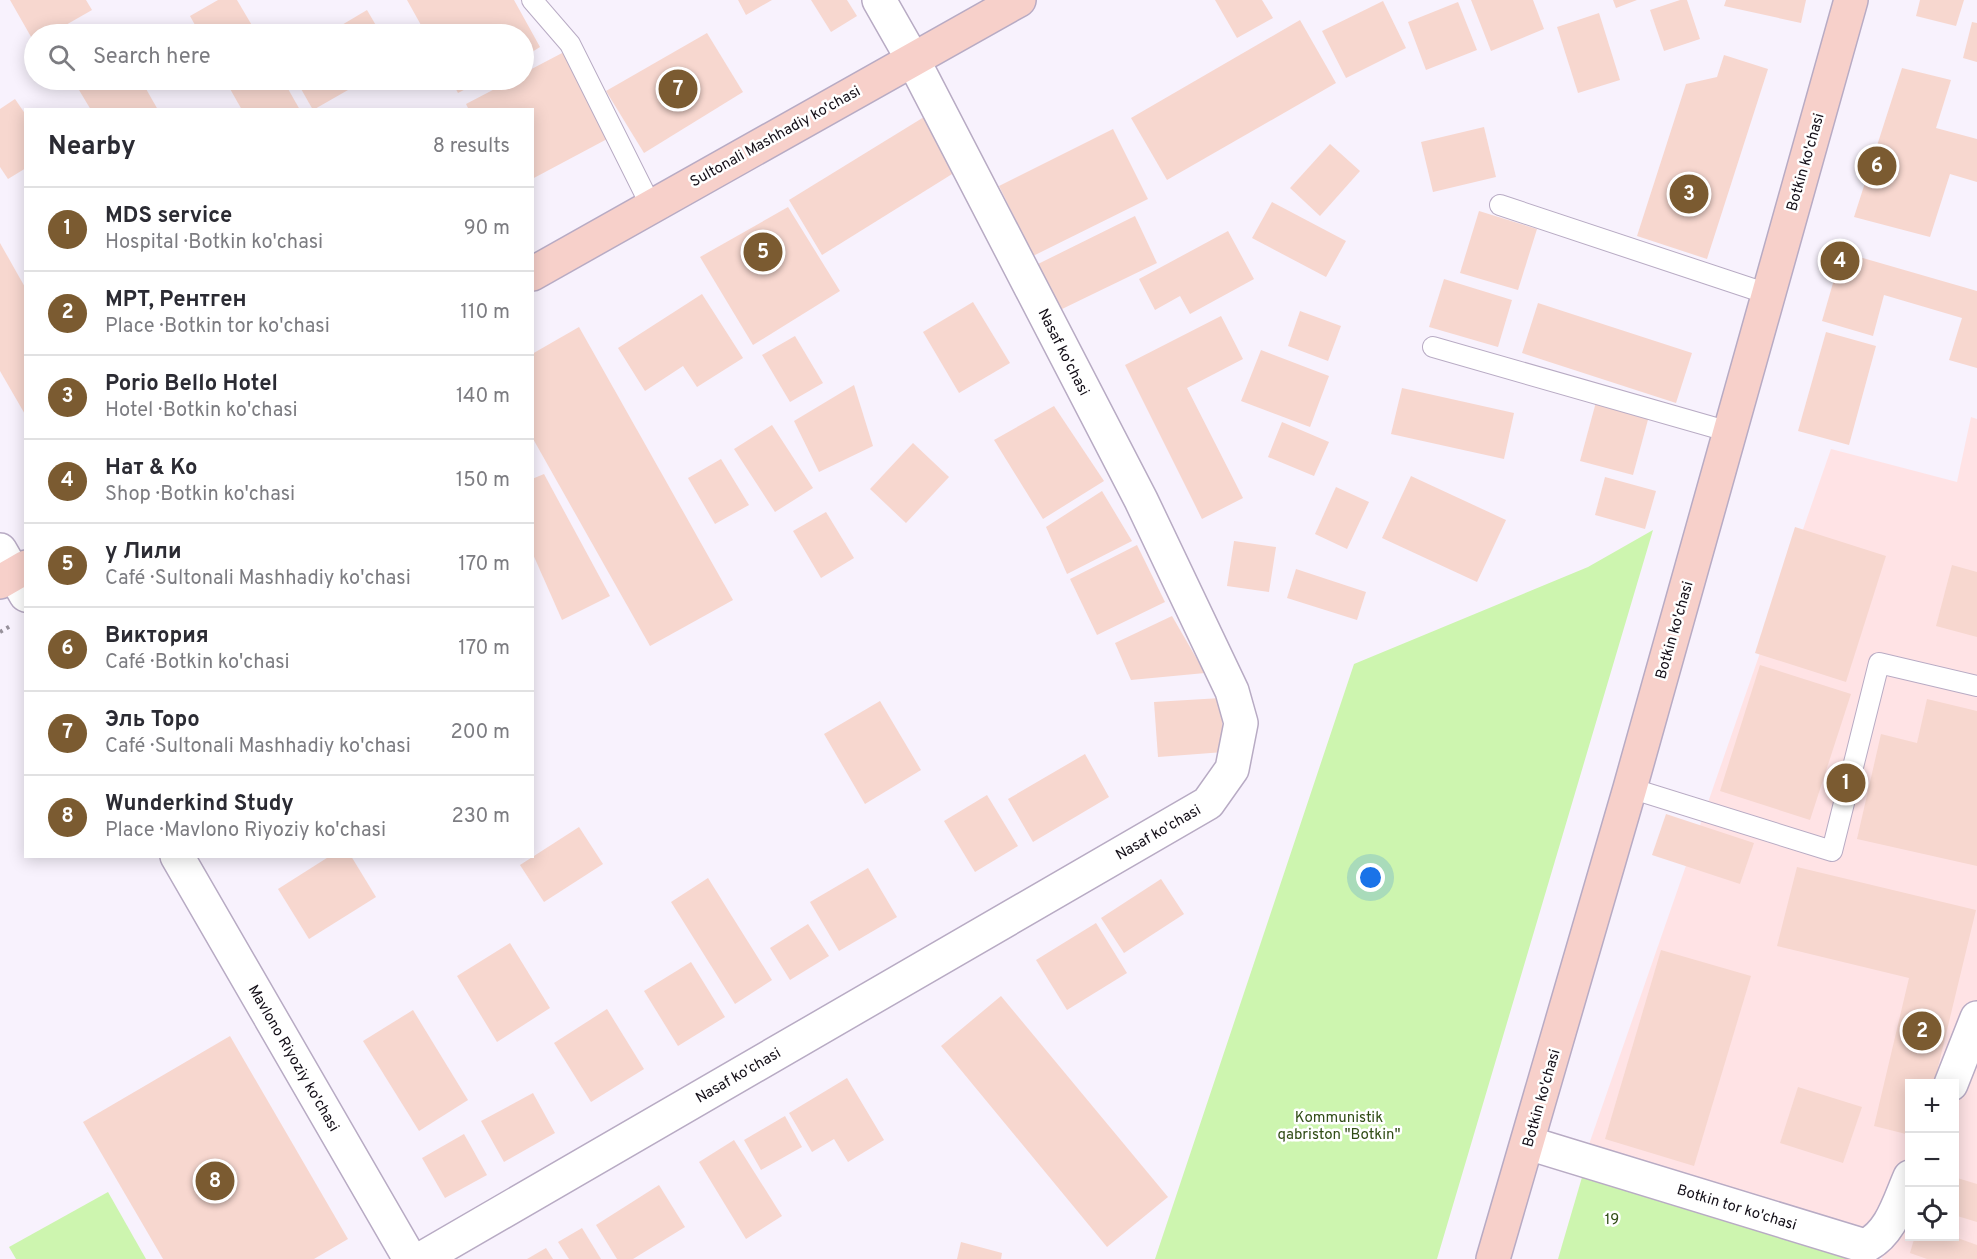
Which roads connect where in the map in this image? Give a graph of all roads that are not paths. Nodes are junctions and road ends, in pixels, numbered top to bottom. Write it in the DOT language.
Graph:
graph roads {
  1 [pos="532,0"];
  2 [pos="879,0"];
  3 [pos="1019,0"];
  4 [pos="1851,0"];
  5 [pos="912,58"];
  6 [pos="1500,205"];
  7 [pos="651,206"];
  8 [pos="534,273"];
  9 [pos="1768,294"];
  10 [pos="1433,347"];
  11 [pos="1730,432"];
  12 [pos="1977,686"];
  13 [pos="1630,788"];
  14 [pos="178,858"];
  15 [pos="1977,1018"];
  16 [pos="1971,1054"];
  17 [pos="1954,1079"];
  18 [pos="1528,1143"];
  19 [pos="1906,1187"];
  20 [pos="410,1259"];
  21 [pos="421,1259"];
  22 [pos="1493,1259"];
  1 -- 7 [label="lane"];
  2 -- 5 [label="street, Nasaf ko'chasi"];
  3 -- 5 [label="street, Sultonali Mashhadiy ko'chasi"];
  4 -- 9 [label="street, Botkin ko'chasi"];
  5 -- 7 [label="street, Sultonali Mashhadiy ko'chasi"];
  5 -- 21 [label="street, Nasaf ko'chasi"];
  6 -- 9 [label="lane"];
  7 -- 8 [label="street, Sultonali Mashhadiy ko'chasi"];
  9 -- 11 [label="street, Botkin ko'chasi"];
  10 -- 11 [label="lane"];
  11 -- 13 [label="street, Botkin ko'chasi"];
  12 -- 13 [label="lane"];
  13 -- 18 [label="street, Botkin ko'chasi"];
  14 -- 20 [label="street, Mavlono Riyoziy ko'chasi"];
  15 -- 16 [label="street"];
  16 -- 17 [label="street"];
  18 -- 19 [label="street, Botkin tor ko'chasi"];
  18 -- 22 [label="street, Botkin ko'chasi"];
}
